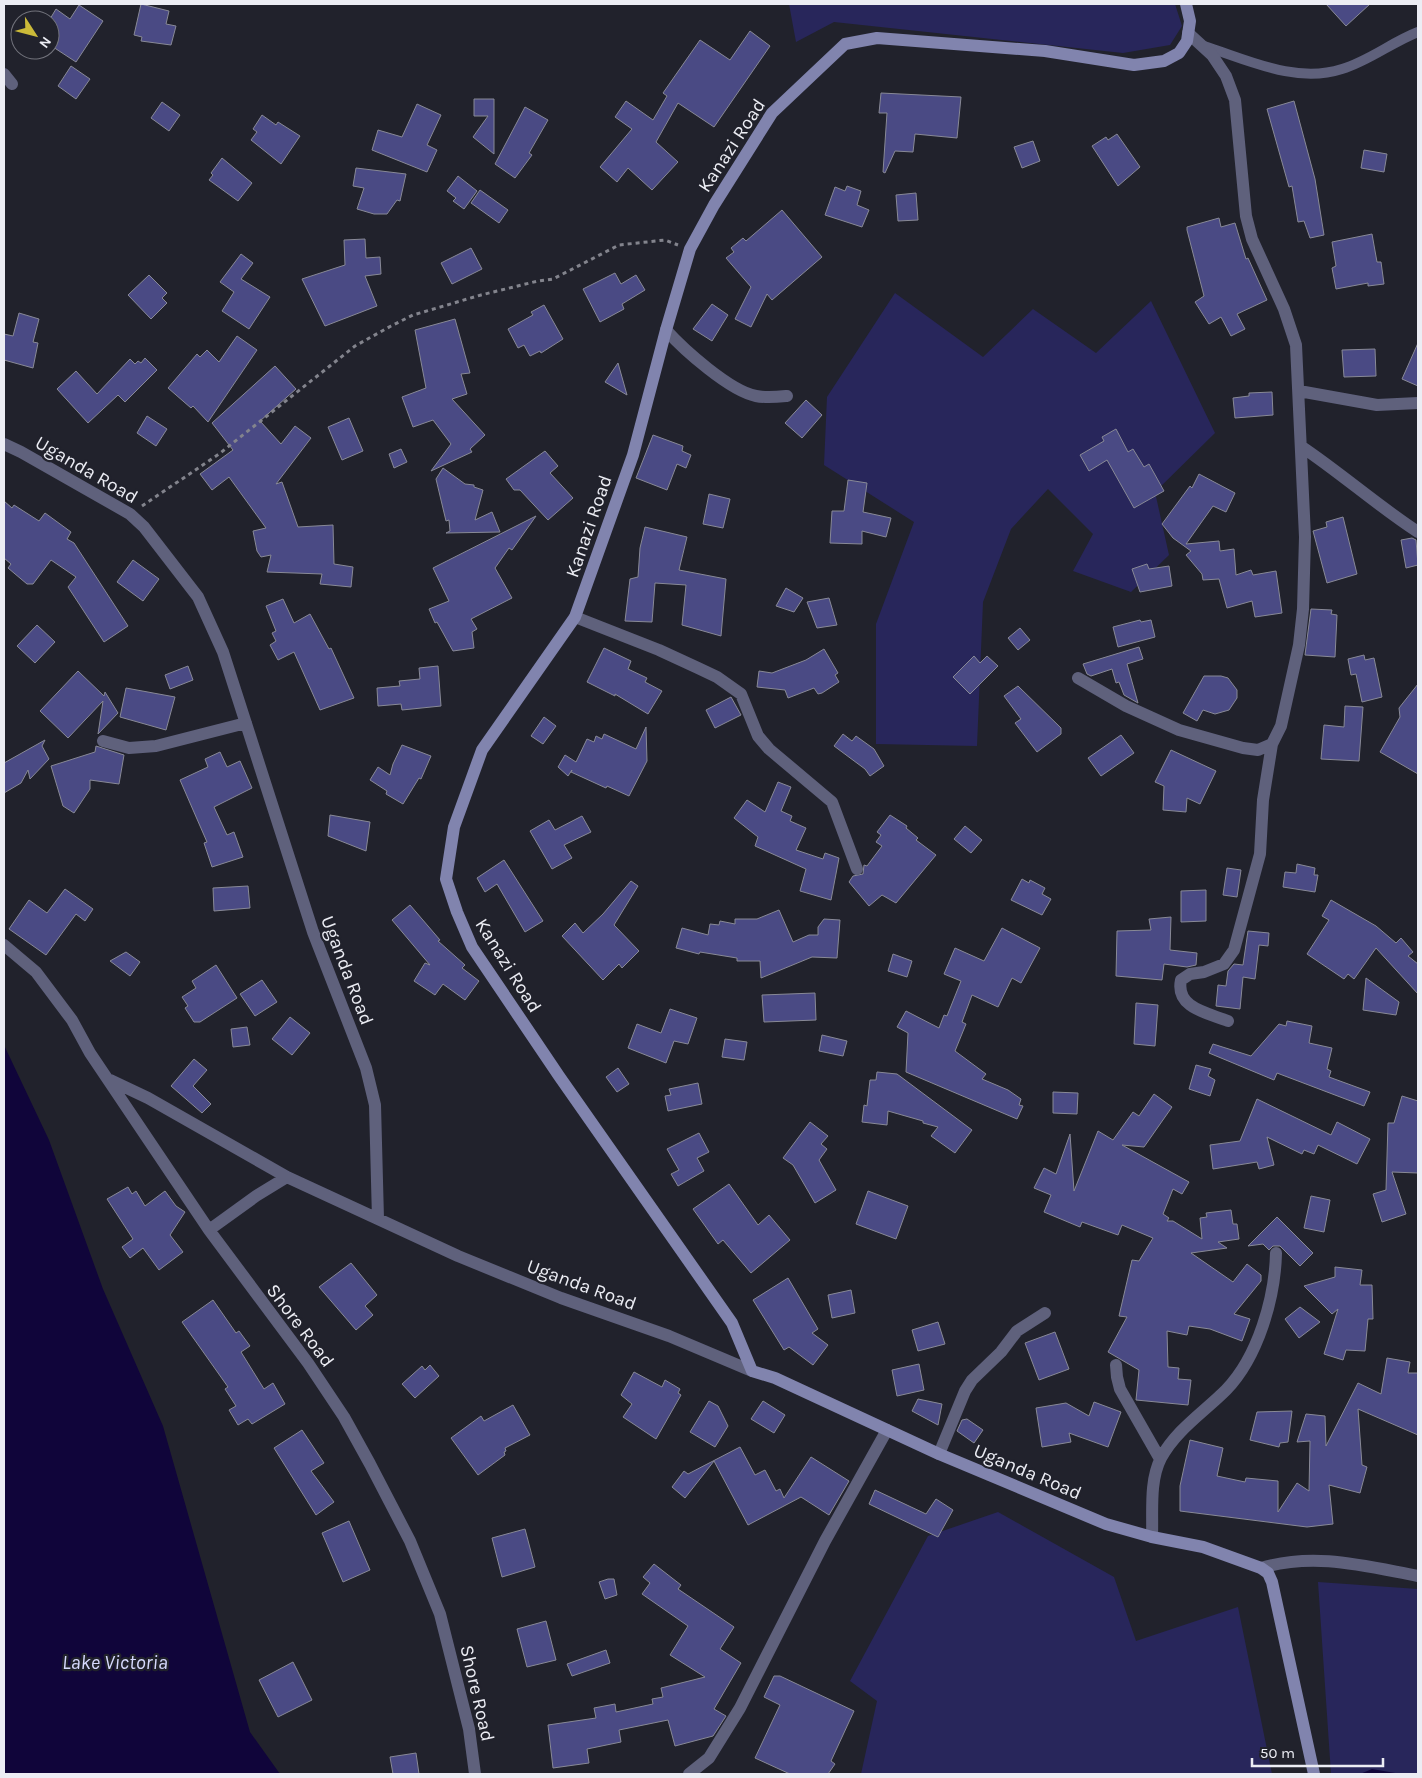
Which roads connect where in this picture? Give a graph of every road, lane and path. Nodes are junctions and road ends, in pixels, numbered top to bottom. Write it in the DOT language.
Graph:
graph roads {
  1 [pos="1186,4"];
  2 [pos="1418,32"];
  3 [pos="1188,33"];
  4 [pos="1201,45"];
  5 [pos="690,249"];
  6 [pos="666,330"];
  7 [pos="1299,392"];
  8 [pos="787,396"];
  9 [pos="1418,403"];
  10 [pos="4,444"];
  11 [pos="1302,447"];
  12 [pos="130,514"];
  13 [pos="1418,532"];
  14 [pos="575,618"];
  15 [pos="1078,678"];
  16 [pos="246,723"];
  17 [pos="103,741"];
  18 [pos="1272,744"];
  19 [pos="857,869"];
  20 [pos="4,945"];
  21 [pos="1228,1021"];
  22 [pos="110,1080"];
  23 [pos="287,1177"];
  24 [pos="378,1219"];
  25 [pos="209,1230"];
  26 [pos="1276,1254"];
  27 [pos="1045,1313"];
  28 [pos="1116,1365"];
  29 [pos="752,1371"];
  30 [pos="887,1430"];
  31 [pos="939,1454"];
  32 [pos="1160,1459"];
  33 [pos="1152,1537"];
  34 [pos="1261,1568"];
  35 [pos="1418,1576"];
  36 [pos="475,1774"];
  37 [pos="689,1774"];
  38 [pos="1314,1774"];
  1 -- 3 [label="main road"];
  2 -- 4 [label="lane"];
  3 -- 4 [label="street"];
  3 -- 5 [label="main road, Kanazi Road"];
  4 -- 7 [label="street"];
  5 -- 6 [label="main road, Kanazi Road"];
  5 -- 12 [label="path"];
  6 -- 8 [label="street"];
  6 -- 14 [label="main road, Kanazi Road"];
  7 -- 9 [label="street"];
  7 -- 11 [label="street"];
  10 -- 12 [label="street, Uganda Road"];
  11 -- 13 [label="street"];
  11 -- 18 [label="street"];
  12 -- 16 [label="street, Uganda Road"];
  14 -- 19 [label="street"];
  14 -- 29 [label="main road, Kanazi Road"];
  15 -- 18 [label="street"];
  16 -- 17 [label="street"];
  16 -- 24 [label="street, Uganda Road"];
  18 -- 21 [label="street"];
  20 -- 22 [label="street, Shore Road"];
  22 -- 23 [label="street"];
  22 -- 25 [label="street, Shore Road"];
  23 -- 24 [label="street"];
  23 -- 25 [label="street"];
  24 -- 29 [label="street, Uganda Road"];
  25 -- 36 [label="street, Shore Road"];
  26 -- 32 [label="street"];
  27 -- 31 [label="street"];
  28 -- 32 [label="street"];
  29 -- 30 [label="main road, Uganda Road"];
  30 -- 31 [label="main road, Uganda Road"];
  30 -- 37 [label="street"];
  31 -- 33 [label="main road, Uganda Road"];
  32 -- 33 [label="street"];
  33 -- 34 [label="main road, Uganda Road"];
  34 -- 35 [label="street"];
  34 -- 38 [label="main road"];
}
